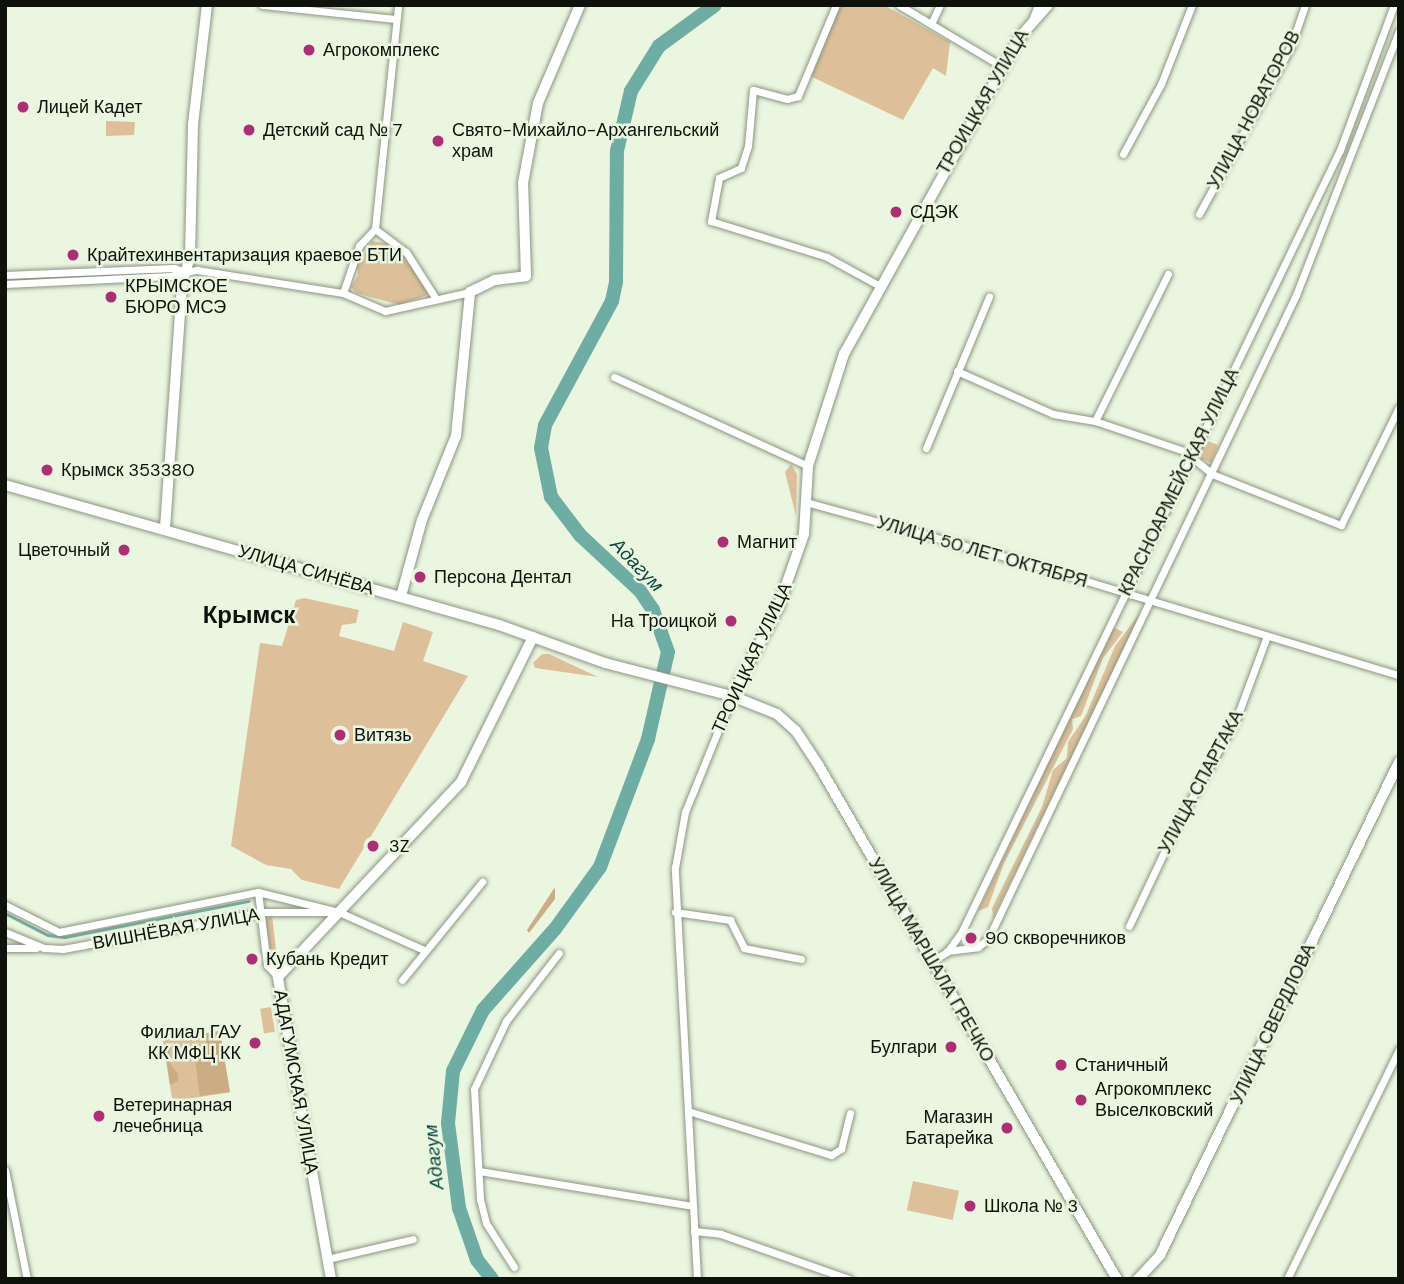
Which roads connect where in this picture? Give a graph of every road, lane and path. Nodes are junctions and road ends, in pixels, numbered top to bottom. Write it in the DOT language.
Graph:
graph roads {
  1 [pos="207,5"];
  2 [pos="262,5"];
  3 [pos="398,5"];
  4 [pos="580,5"];
  5 [pos="836,5"];
  6 [pos="899,5"];
  7 [pos="940,5"];
  8 [pos="1038,5"];
  9 [pos="1048,5"];
  10 [pos="1192,5"];
  11 [pos="1305,5"];
  12 [pos="1394,5"];
  13 [pos="396,19"];
  14 [pos="1032,20"];
  15 [pos="931,24"];
  16 [pos="1399,31"];
  17 [pos="1003,67"];
  18 [pos="1123,154"];
  19 [pos="1199,214"];
  20 [pos="375,229"];
  21 [pos="184,271"];
  22 [pos="1168,274"];
  23 [pos="5,275"];
  24 [pos="5,284"];
  25 [pos="880,286"];
  26 [pos="470,292"];
  27 [pos="343,293"];
  28 [pos="989,297"];
  29 [pos="436,299"];
  30 [pos="957,371"];
  31 [pos="614,377"];
  32 [pos="1399,407"];
  33 [pos="1095,421"];
  34 [pos="926,448"];
  35 [pos="1191,458"];
  36 [pos="808,466"];
  37 [pos="1212,474"];
  38 [pos="5,485"];
  39 [pos="806,502"];
  40 [pos="165,528"];
  41 [pos="1126,593"];
  42 [pos="401,596"];
  43 [pos="1152,599"];
  44 [pos="1267,636"];
  45 [pos="533,637"];
  46 [pos="1399,675"];
  47 [pos="704,691"];
  48 [pos="732,696"];
  49 [pos="1399,762"];
  50 [pos="482,882"];
  51 [pos="258,892"];
  52 [pos="5,905"];
  53 [pos="262,912"];
  54 [pos="339,912"];
  55 [pos="675,912"];
  56 [pos="1129,926"];
  57 [pos="5,932"];
  58 [pos="5,948"];
  59 [pos="44,948"];
  60 [pos="424,950"];
  61 [pos="947,952"];
  62 [pos="559,953"];
  63 [pos="801,959"];
  64 [pos="932,961"];
  65 [pos="278,978"];
  66 [pos="402,980"];
  67 [pos="1399,1049"];
  68 [pos="688,1111"];
  69 [pos="850,1113"];
  70 [pos="5,1170"];
  71 [pos="479,1171"];
  72 [pos="692,1206"];
  73 [pos="694,1231"];
  74 [pos="413,1239"];
  75 [pos="327,1259"];
  76 [pos="514,1267"];
  77 [pos="27,1279"];
  78 [pos="331,1279"];
  79 [pos="697,1279"];
  80 [pos="849,1279"];
  81 [pos="1117,1279"];
  82 [pos="1138,1279"];
  83 [pos="1287,1279"];
  1 -- 21 [label="main road"];
  2 -- 13 [label="street"];
  3 -- 13 [label="street"];
  4 -- 26 [label="main road"];
  5 -- 25 [label="street"];
  6 -- 15 [label="street"];
  7 -- 15 [label="street"];
  8 -- 14 [label="street, ТРОИЦКАЯ УЛИЦА"];
  9 -- 14 [label="main road"];
  10 -- 18 [label="street"];
  11 -- 19 [label="street, УЛИЦА НОВАТОРОВ"];
  12 -- 35 [label="street, КРАСНОАРМЕЙСКАЯ УЛИЦА"];
  13 -- 20 [label="street"];
  14 -- 17 [label="main road, ТРОИЦКАЯ УЛИЦА"];
  15 -- 17 [label="street"];
  16 -- 37 [label="street, КРАСНОАРМЕЙСКАЯ УЛИЦА"];
  17 -- 25 [label="main road, ТРОИЦКАЯ УЛИЦА"];
  20 -- 27 [label="street"];
  20 -- 29 [label="street"];
  21 -- 23 [label="street"];
  21 -- 24 [label="street"];
  21 -- 27 [label="street"];
  21 -- 40 [label="main road"];
  22 -- 33 [label="street"];
  25 -- 36 [label="main road, ТРОИЦКАЯ УЛИЦА"];
  26 -- 29 [label="street"];
  26 -- 42 [label="main road"];
  27 -- 29 [label="street"];
  28 -- 30 [label="street"];
  30 -- 33 [label="street"];
  30 -- 34 [label="street"];
  31 -- 36 [label="street"];
  32 -- 37 [label="street"];
  33 -- 35 [label="street"];
  35 -- 37 [label="street"];
  35 -- 41 [label="street, КРАСНОАРМЕЙСКАЯ УЛИЦА"];
  36 -- 39 [label="main road, ТРОИЦКАЯ УЛИЦА"];
  37 -- 43 [label="street, КРАСНОАРМЕЙСКАЯ УЛИЦА"];
  38 -- 40 [label="main road, УЛИЦА СИНЁВА"];
  39 -- 41 [label="street, УЛИЦА 50 ЛЕТ ОКТЯБРЯ"];
  39 -- 48 [label="main road, ТРОИЦКАЯ УЛИЦА"];
  40 -- 42 [label="main road, УЛИЦА СИНЁВА"];
  41 -- 43 [label="street, УЛИЦА 50 ЛЕТ ОКТЯБРЯ"];
  41 -- 61 [label="street, КРАСНОАРМЕЙСКАЯ УЛИЦА"];
  42 -- 45 [label="main road, УЛИЦА СИНЁВА"];
  43 -- 44 [label="street, УЛИЦА 50 ЛЕТ ОКТЯБРЯ"];
  43 -- 61 [label="street, КРАСНОАРМЕЙСКАЯ УЛИЦА"];
  44 -- 46 [label="street, УЛИЦА 50 ЛЕТ ОКТЯБРЯ"];
  44 -- 56 [label="street, УЛИЦА СПАРТАКА"];
  45 -- 47 [label="main road, УЛИЦА СИНЁВА"];
  45 -- 54 [label="main road, АДАГУМСКАЯ УЛИЦА"];
  47 -- 48 [label="main road, УЛИЦА МАРШАЛА ГРЕЧКО"];
  48 -- 55 [label="street, ТРОИЦКАЯ УЛИЦА"];
  48 -- 64 [label="main road, УЛИЦА МАРШАЛА ГРЕЧКО"];
  49 -- 82 [label="main road, УЛИЦА СВЕРДЛОВА"];
  50 -- 60 [label="street"];
  51 -- 52 [label="street, ВИШНЁВАЯ УЛИЦА"];
  51 -- 53 [label="street"];
  51 -- 54 [label="street, ВИШНЁВАЯ УЛИЦА"];
  53 -- 54 [label="street, ВИШНЁВАЯ УЛИЦА"];
  53 -- 59 [label="street, ВИШНЁВАЯ УЛИЦА"];
  53 -- 65 [label="street"];
  54 -- 60 [label="street"];
  54 -- 65 [label="main road, АДАГУМСКАЯ УЛИЦА"];
  55 -- 63 [label="street"];
  55 -- 68 [label="street, ТРОИЦКАЯ УЛИЦА"];
  57 -- 59 [label="street, ВИШНЁВАЯ УЛИЦА"];
  58 -- 59 [label="street"];
  60 -- 66 [label="street"];
  61 -- 64 [label="street, КРАСНОАРМЕЙСКАЯ УЛИЦА"];
  62 -- 71 [label="street"];
  64 -- 81 [label="main road, УЛИЦА МАРШАЛА ГРЕЧКО"];
  65 -- 75 [label="main road, АДАГУМСКАЯ УЛИЦА"];
  67 -- 83 [label="street"];
  68 -- 69 [label="street"];
  68 -- 72 [label="street, ТРОИЦКАЯ УЛИЦА"];
  70 -- 77 [label="street"];
  71 -- 72 [label="street"];
  71 -- 76 [label="street"];
  72 -- 73 [label="street, ТРОИЦКАЯ УЛИЦА"];
  73 -- 79 [label="street, ТРОИЦКАЯ УЛИЦА"];
  73 -- 80 [label="street"];
  74 -- 75 [label="street"];
  75 -- 78 [label="main road, АДАГУМСКАЯ УЛИЦА"];
}
